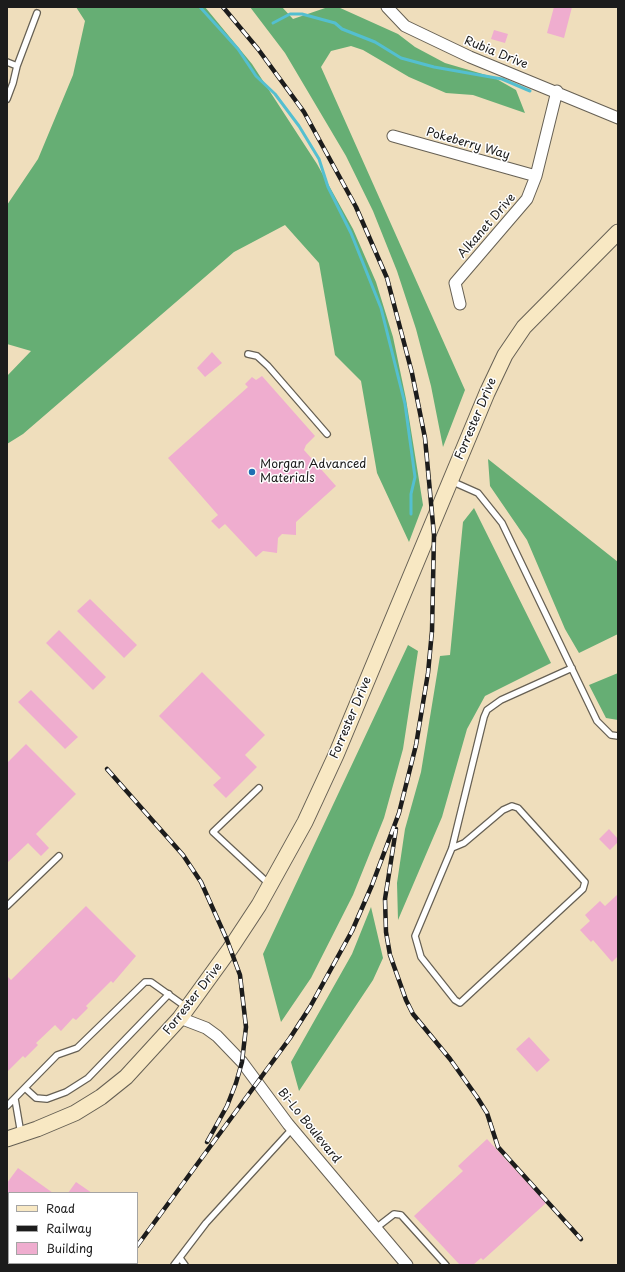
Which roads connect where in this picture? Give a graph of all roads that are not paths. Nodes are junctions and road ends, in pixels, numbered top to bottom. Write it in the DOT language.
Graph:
graph roads {
  1 [pos="387,7"];
  2 [pos="37,13"];
  3 [pos="7,62"];
  4 [pos="17,66"];
  5 [pos="557,91"];
  6 [pos="7,99"];
  7 [pos="603,111"];
  8 [pos="618,112"];
  9 [pos="618,118"];
  10 [pos="393,136"];
  11 [pos="536,176"];
  12 [pos="618,232"];
  13 [pos="460,304"];
  14 [pos="248,354"];
  15 [pos="327,434"];
  16 [pos="450,481"];
  17 [pos="572,668"];
  18 [pos="618,736"];
  19 [pos="259,788"];
  20 [pos="452,848"];
  21 [pos="59,856"];
  22 [pos="270,886"];
  23 [pos="7,906"];
  24 [pos="169,994"];
  25 [pos="184,1013"];
  26 [pos="25,1088"];
  27 [pos="15,1099"];
  28 [pos="7,1106"];
  29 [pos="292,1129"];
  30 [pos="14,1136"];
  31 [pos="376,1228"];
  32 [pos="180,1258"];
  33 [pos="174,1265"];
  34 [pos="185,1265"];
  35 [pos="407,1265"];
  36 [pos="446,1265"];
  1 -- 5 [label="street, Rubia Drive"];
  2 -- 4 [label="lane"];
  3 -- 4 [label="lane"];
  4 -- 6 [label="lane"];
  5 -- 7 [label="street, Rubia Drive"];
  5 -- 11 [label="street, Alkanet Drive"];
  7 -- 8 [label="street, Rubia Drive"];
  7 -- 9 [label="street, Rubia Drive"];
  10 -- 11 [label="street, Pokeberry Way"];
  11 -- 13 [label="street, Alkanet Drive"];
  12 -- 16 [label="street, Forrester Drive"];
  14 -- 15 [label="lane"];
  16 -- 17 [label="lane"];
  16 -- 22 [label="street, Forrester Drive"];
  17 -- 18 [label="lane"];
  17 -- 20 [label="lane"];
  19 -- 22 [label="lane"];
  20 -- 20 [label="lane"];
  21 -- 23 [label="lane"];
  22 -- 25 [label="street, Forrester Drive"];
  24 -- 25 [label="lane"];
  24 -- 26 [label="lane"];
  24 -- 26 [label="lane"];
  25 -- 29 [label="street, Bi-Lo Boulevard"];
  25 -- 30 [label="street, Forrester Drive"];
  26 -- 27 [label="lane"];
  27 -- 28 [label="lane"];
  27 -- 30 [label="lane"];
  29 -- 31 [label="street, Bi-Lo Boulevard"];
  29 -- 32 [label="lane"];
  31 -- 35 [label="street, Bi-Lo Boulevard"];
  31 -- 36 [label="lane"];
  32 -- 33 [label="lane"];
  32 -- 34 [label="lane"];
}
